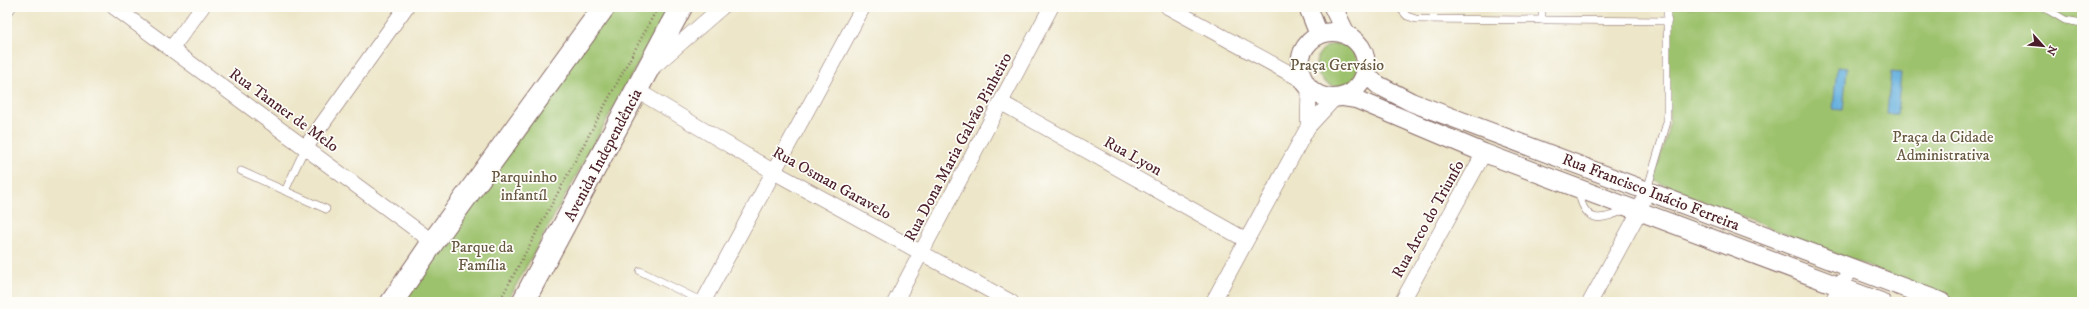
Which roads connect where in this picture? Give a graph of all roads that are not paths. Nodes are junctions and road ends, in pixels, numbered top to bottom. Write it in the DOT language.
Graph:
graph roads {
  1 [pos="114,7"];
  2 [pos="202,7"];
  3 [pos="406,7"];
  4 [pos="604,7"];
  5 [pos="681,7"];
  6 [pos="722,7"];
  7 [pos="863,7"];
  8 [pos="1051,7"];
  9 [pos="1168,7"];
  10 [pos="1308,7"];
  11 [pos="1333,7"];
  12 [pos="1399,7"];
  13 [pos="1542,7"];
  14 [pos="1667,7"];
  15 [pos="1687,7"];
  16 [pos="2042,7"];
  17 [pos="1542,20"];
  18 [pos="1668,21"];
  19 [pos="2082,23"];
  20 [pos="1319,35"];
  21 [pos="1347,36"];
  22 [pos="171,49"];
  23 [pos="1365,73"];
  24 [pos="642,82"];
  25 [pos="1307,85"];
  26 [pos="1338,98"];
  27 [pos="1002,103"];
  28 [pos="1308,127"];
  29 [pos="305,148"];
  30 [pos="1484,153"];
  31 [pos="241,170"];
  32 [pos="774,172"];
  33 [pos="1647,190"];
  34 [pos="285,191"];
  35 [pos="326,210"];
  36 [pos="1633,210"];
  37 [pos="1246,240"];
  38 [pos="433,242"];
  39 [pos="922,253"];
  40 [pos="1851,268"];
  41 [pos="640,271"];
  42 [pos="1840,287"];
  43 [pos="392,302"];
  44 [pos="523,302"];
  45 [pos="703,302"];
  46 [pos="895,302"];
  47 [pos="1011,302"];
  48 [pos="1213,302"];
  49 [pos="1402,302"];
  50 [pos="1590,302"];
  51 [pos="1832,302"];
  52 [pos="1880,302"];
  53 [pos="1942,302"];
  1 -- 22 [label="street, Rua Tanner de Melo"];
  2 -- 22 [label="street"];
  3 -- 29 [label="street"];
  4 -- 38 [label="main road"];
  5 -- 24 [label="main road, Avenida Independência"];
  6 -- 24 [label="street"];
  7 -- 32 [label="street"];
  8 -- 27 [label="street, Rua Dona Maria Galvão Pinheiro"];
  9 -- 25 [label="street"];
  10 -- 20 [label="street"];
  11 -- 21 [label="street"];
  12 -- 17 [label="lane"];
  13 -- 17 [label="lane"];
  14 -- 15 [label="lane"];
  14 -- 18 [label="lane"];
  16 -- 19 [label="lane"];
  17 -- 18 [label="lane"];
  18 -- 33 [label="lane"];
  20 -- 21 [label="street"];
  20 -- 25 [label="street"];
  21 -- 23 [label="street"];
  22 -- 29 [label="street, Rua Tanner de Melo"];
  23 -- 26 [label="street"];
  23 -- 33 [label="street, Rua Francisco Inácio Ferreira"];
  24 -- 32 [label="street, Rua Osman Garavelo"];
  24 -- 44 [label="main road, Avenida Independência"];
  25 -- 26 [label="street"];
  25 -- 28 [label="street"];
  26 -- 28 [label="street"];
  26 -- 30 [label="street, Rua Francisco Inácio Ferreira"];
  27 -- 37 [label="street, Rua Lyon"];
  27 -- 39 [label="street, Rua Dona Maria Galvão Pinheiro"];
  28 -- 37 [label="street"];
  29 -- 34 [label="lane"];
  29 -- 38 [label="street, Rua Tanner de Melo"];
  30 -- 36 [label="street, Rua Francisco Inácio Ferreira"];
  30 -- 49 [label="street, Rua Arco do Triunfo"];
  31 -- 34 [label="lane"];
  32 -- 39 [label="street, Rua Osman Garavelo"];
  32 -- 45 [label="street"];
  33 -- 36 [label="street"];
  33 -- 40 [label="street, Rua Francisco Inácio Ferreira"];
  34 -- 35 [label="lane"];
  36 -- 42 [label="street, Rua Francisco Inácio Ferreira"];
  36 -- 50 [label="street"];
  37 -- 48 [label="street"];
  38 -- 43 [label="main road"];
  39 -- 46 [label="street, Rua Dona Maria Galvão Pinheiro"];
  39 -- 47 [label="street, Rua Osman Garavelo"];
  40 -- 42 [label="street"];
  40 -- 53 [label="street, Rua Francisco Inácio Ferreira"];
  41 -- 45 [label="lane"];
  42 -- 51 [label="street"];
  42 -- 52 [label="street, Rua Francisco Inácio Ferreira"];
}
